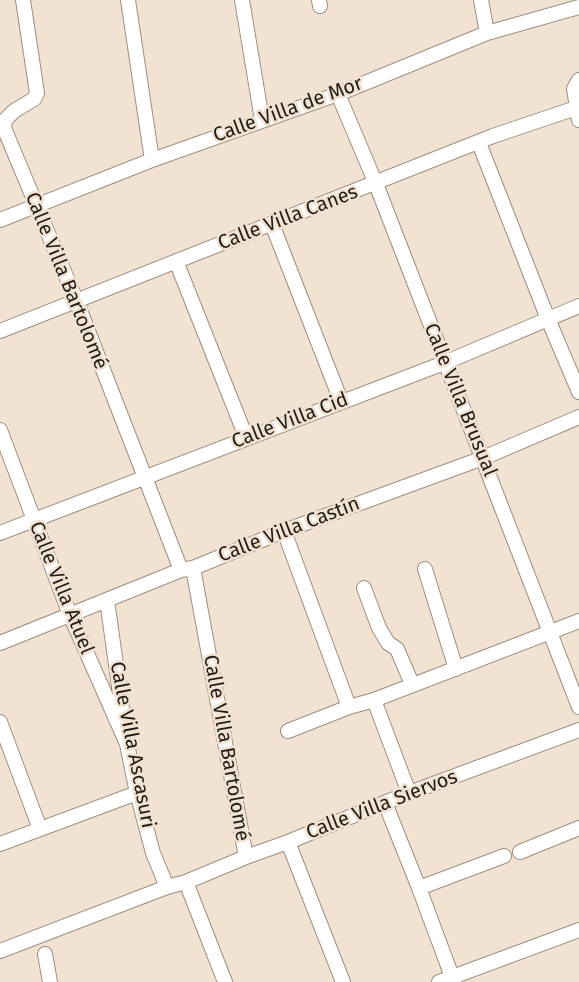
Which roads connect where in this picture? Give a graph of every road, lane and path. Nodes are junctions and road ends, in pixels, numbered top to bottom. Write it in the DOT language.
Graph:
graph roads {
  1 [pos="23,0"];
  2 [pos="129,0"];
  3 [pos="242,0"];
  4 [pos="481,0"];
  5 [pos="579,7"];
  6 [pos="487,33"];
  7 [pos="579,80"];
  8 [pos="338,94"];
  9 [pos="578,114"];
  10 [pos="262,120"];
  11 [pos="479,143"];
  12 [pos="152,160"];
  13 [pos="376,184"];
  14 [pos="35,205"];
  15 [pos="0,220"];
  16 [pos="272,224"];
  17 [pos="176,261"];
  18 [pos="76,300"];
  19 [pos="579,306"];
  20 [pos="548,319"];
  21 [pos="0,331"];
  22 [pos="444,363"];
  23 [pos="579,392"];
  24 [pos="341,401"];
  25 [pos="579,417"];
  26 [pos="0,430"];
  27 [pos="246,438"];
  28 [pos="483,458"];
  29 [pos="144,477"];
  30 [pos="33,520"];
  31 [pos="284,531"];
  32 [pos="0,533"];
  33 [pos="187,569"];
  34 [pos="425,569"];
  35 [pos="364,588"];
  36 [pos="107,600"];
  37 [pos="70,615"];
  38 [pos="579,621"];
  39 [pos="550,633"];
  40 [pos="0,643"];
  41 [pos="456,669"];
  42 [pos="412,684"];
  43 [pos="374,700"];
  44 [pos="350,707"];
  45 [pos="579,707"];
  46 [pos="0,722"];
  47 [pos="288,730"];
  48 [pos="579,730"];
  49 [pos="127,744"];
  50 [pos="137,793"];
  51 [pos="409,793"];
  52 [pos="385,803"];
  53 [pos="579,828"];
  54 [pos="40,829"];
  55 [pos="288,842"];
  56 [pos="0,844"];
  57 [pos="520,852"];
  58 [pos="246,856"];
  59 [pos="504,856"];
  60 [pos="186,882"];
  61 [pos="167,887"];
  62 [pos="419,888"];
  63 [pos="579,930"];
  64 [pos="0,951"];
  65 [pos="45,954"];
  66 [pos="453,979"];
  67 [pos="50,982"];
  68 [pos="225,982"];
  69 [pos="343,982"];
  70 [pos="439,982"];
  1 -- 14 [label="street, Calle Villa Bartolomé"];
  2 -- 12 [label="street"];
  3 -- 10 [label="street"];
  4 -- 6 [label="street"];
  5 -- 6 [label="street, Calle Villa de Mor"];
  6 -- 8 [label="street, Calle Villa de Mor"];
  7 -- 9 [label="street"];
  8 -- 10 [label="street, Calle Villa de Mor"];
  8 -- 13 [label="street, Calle Villa Brusual"];
  9 -- 11 [label="street, Calle Villa Canes"];
  10 -- 12 [label="street, Calle Villa de Mor"];
  11 -- 13 [label="street, Calle Villa Canes"];
  11 -- 20 [label="street"];
  12 -- 14 [label="street, Calle Villa de Mor"];
  13 -- 16 [label="street, Calle Villa Canes"];
  13 -- 22 [label="street, Calle Villa Brusual"];
  14 -- 15 [label="street, Calle Villa de Mor"];
  14 -- 18 [label="street, Calle Villa Bartolomé"];
  16 -- 17 [label="street, Calle Villa Canes"];
  16 -- 24 [label="street"];
  17 -- 18 [label="street, Calle Villa Canes"];
  17 -- 27 [label="street"];
  18 -- 21 [label="street, Calle Villa Canes"];
  18 -- 29 [label="street, Calle Villa Bartolomé"];
  19 -- 20 [label="street, Calle Villa Cid"];
  20 -- 22 [label="street, Calle Villa Cid"];
  20 -- 23 [label="street"];
  22 -- 24 [label="street, Calle Villa Cid"];
  22 -- 28 [label="street, Calle Villa Brusual"];
  24 -- 27 [label="street, Calle Villa Cid"];
  25 -- 28 [label="street, Calle Villa Castín"];
  26 -- 30 [label="street, Calle Villa Atuel"];
  27 -- 29 [label="street, Calle Villa Cid"];
  28 -- 31 [label="street, Calle Villa Castín"];
  28 -- 39 [label="street, Calle Villa Brusual"];
  29 -- 30 [label="street, Calle Villa Cid"];
  29 -- 33 [label="street, Calle Villa Bartolomé"];
  30 -- 32 [label="street, Calle Villa Cid"];
  30 -- 37 [label="street, Calle Villa Atuel"];
  31 -- 33 [label="street, Calle Villa Castín"];
  31 -- 44 [label="street"];
  33 -- 36 [label="street, Calle Villa Castín"];
  33 -- 58 [label="street, Calle Villa Bartolomé"];
  34 -- 41 [label="street"];
  35 -- 42 [label="street"];
  36 -- 37 [label="street, Calle Villa Castín"];
  36 -- 49 [label="street, Calle Villa Ascasuri"];
  37 -- 40 [label="street, Calle Villa Castín"];
  37 -- 49 [label="street, Calle Villa Atuel"];
  38 -- 39 [label="street"];
  39 -- 41 [label="street"];
  39 -- 45 [label="street, Calle Villa Brusual"];
  41 -- 42 [label="street"];
  42 -- 43 [label="street"];
  43 -- 44 [label="street"];
  43 -- 51 [label="street"];
  44 -- 47 [label="street"];
  46 -- 54 [label="street"];
  48 -- 51 [label="street, Calle Villa Siervos"];
  49 -- 50 [label="street, Calle Villa Ascasuri"];
  50 -- 54 [label="street"];
  50 -- 61 [label="street, Calle Villa Ascasuri"];
  51 -- 52 [label="street, Calle Villa Siervos"];
  52 -- 55 [label="street, Calle Villa Siervos"];
  52 -- 62 [label="street"];
  53 -- 57 [label="street"];
  54 -- 56 [label="street"];
  55 -- 58 [label="street, Calle Villa Siervos"];
  55 -- 69 [label="street"];
  58 -- 60 [label="street, Calle Villa Siervos"];
  59 -- 62 [label="street"];
  60 -- 61 [label="street, Calle Villa Siervos"];
  60 -- 68 [label="street"];
  61 -- 64 [label="street, Calle Villa Siervos"];
  62 -- 66 [label="street"];
  63 -- 66 [label="street"];
  65 -- 67 [label="street"];
  66 -- 70 [label="street"];
}
